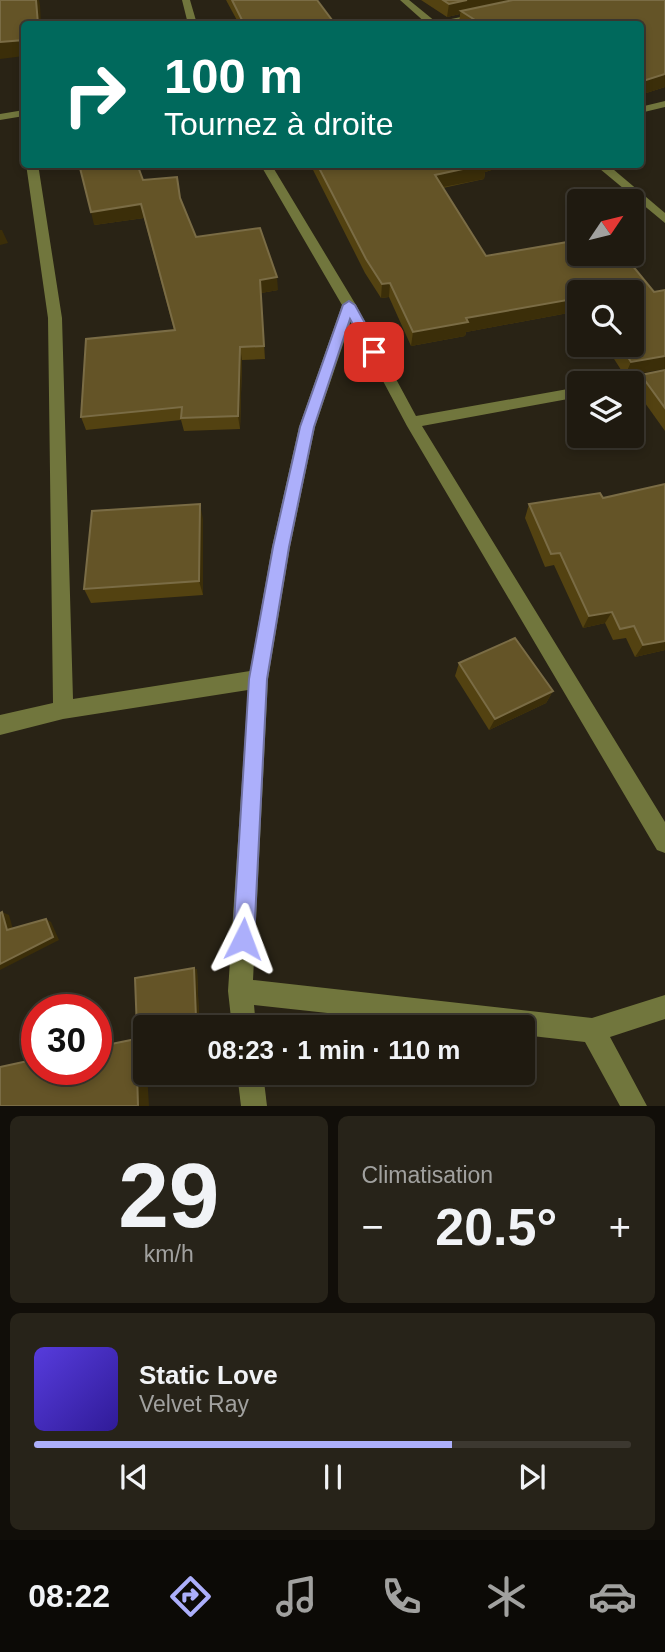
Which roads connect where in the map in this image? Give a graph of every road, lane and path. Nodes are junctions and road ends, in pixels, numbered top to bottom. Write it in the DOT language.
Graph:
graph roads {
  1 [pos="186,0"];
  2 [pos="404,0"];
  3 [pos="490,14"];
  4 [pos="192,21"];
  5 [pos="428,21"];
  6 [pos="454,21"];
  7 [pos="665,104"];
  8 [pos="644,109"];
  9 [pos="21,114"];
  10 [pos="0,117"];
  11 [pos="34,168"];
  12 [pos="267,168"];
  13 [pos="604,168"];
  14 [pos="665,219"];
  15 [pos="349,305"];
  16 [pos="665,376"];
  17 [pos="644,380"];
  18 [pos="567,394"];
  19 [pos="412,422"];
  20 [pos="258,679"];
  21 [pos="63,710"];
  22 [pos="0,725"];
  23 [pos="665,842"];
  24 [pos="240,991"];
  25 [pos="665,1007"];
  26 [pos="243,1015"];
  27 [pos="592,1030"];
  28 [pos="251,1085"];
  29 [pos="254,1106"];
  30 [pos="634,1106"];
  1 -- 4 [label="street"];
  2 -- 5 [label="street"];
  3 -- 6 [label="street"];
  7 -- 8 [label="street"];
  9 -- 10 [label="street"];
  11 -- 21 [label="street"];
  12 -- 15 [label="street"];
  13 -- 14 [label="street"];
  15 -- 19 [label="street"];
  15 -- 20 [label="street"];
  16 -- 17 [label="street"];
  18 -- 19 [label="street"];
  19 -- 23 [label="street"];
  20 -- 21 [label="street"];
  20 -- 24 [label="street"];
  21 -- 22 [label="street"];
  24 -- 26 [label="street"];
  24 -- 27 [label="street"];
  25 -- 27 [label="street"];
  27 -- 30 [label="street"];
  28 -- 29 [label="street"];
}
